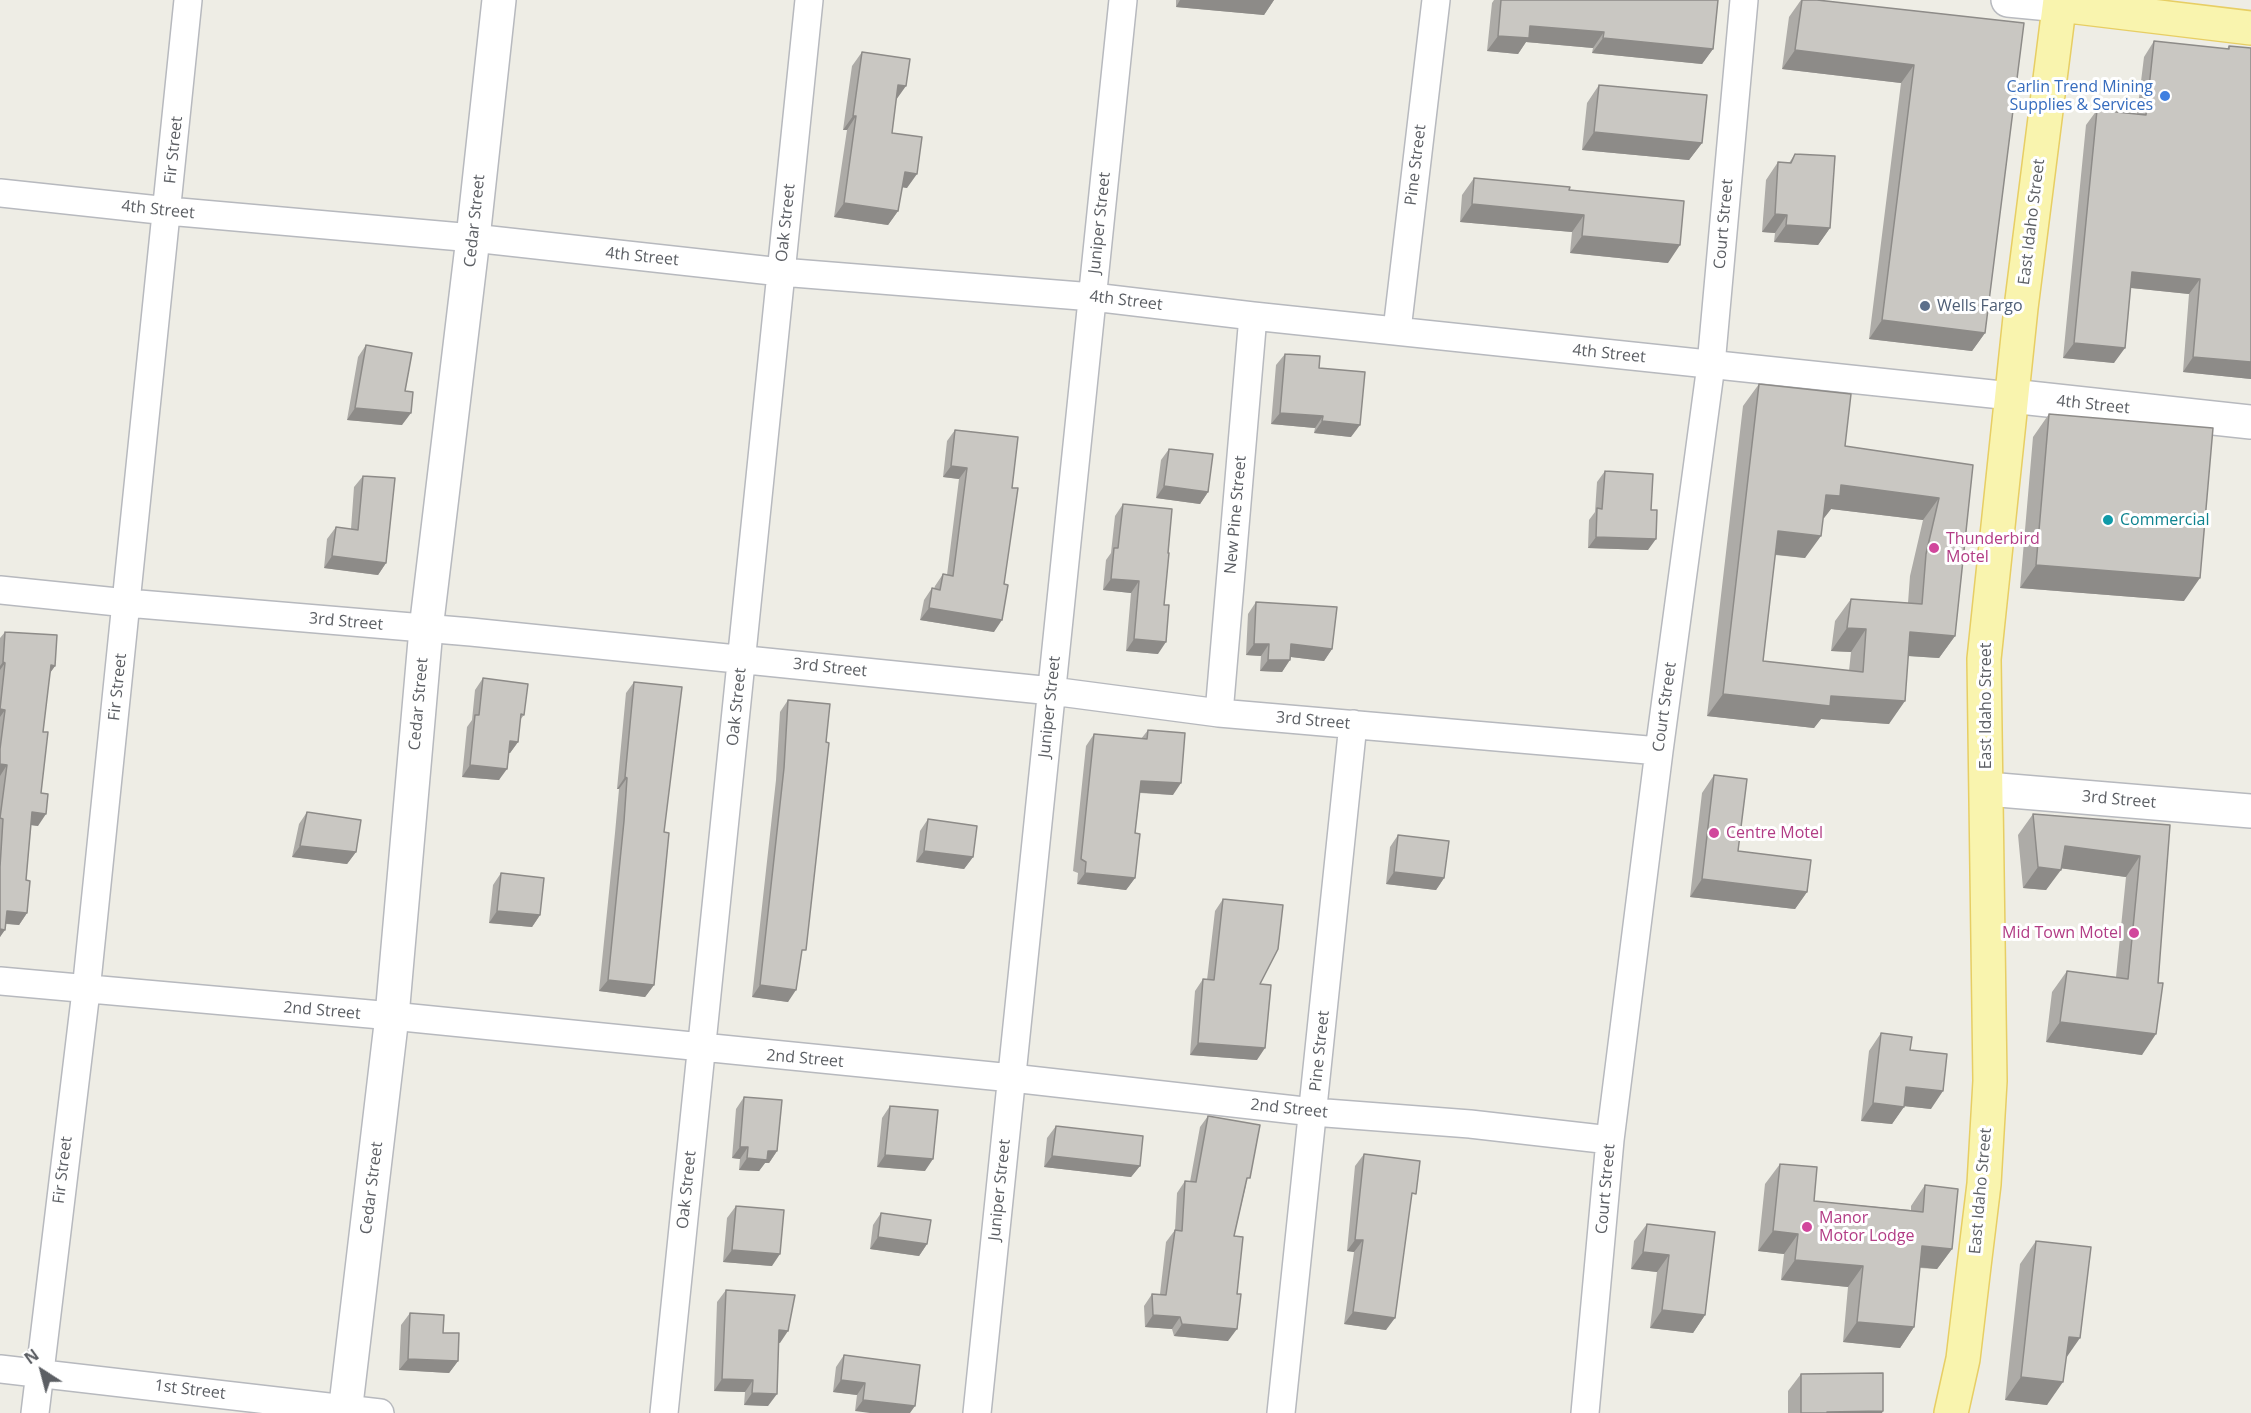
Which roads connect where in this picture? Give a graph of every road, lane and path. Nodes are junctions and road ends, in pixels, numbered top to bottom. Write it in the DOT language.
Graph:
graph roads {
  1 [pos="188,0"];
  2 [pos="499,0"];
  3 [pos="809,0"];
  4 [pos="1123,0"];
  5 [pos="1436,0"];
  6 [pos="1744,0"];
  7 [pos="2008,0"];
  8 [pos="2060,3"];
  9 [pos="2251,28"];
  10 [pos="0,193"];
  11 [pos="168,211"];
  12 [pos="473,238"];
  13 [pos="781,272"];
  14 [pos="1093,297"];
  15 [pos="1253,316"];
  16 [pos="1397,330"];
  17 [pos="1711,365"];
  18 [pos="2012,396"];
  19 [pos="2251,422"];
  20 [pos="0,590"];
  21 [pos="127,603"];
  22 [pos="426,629"];
  23 [pos="742,659"];
  24 [pos="1052,691"];
  25 [pos="1219,713"];
  26 [pos="1353,724"];
  27 [pos="1659,751"];
  28 [pos="1986,789"];
  29 [pos="2251,811"];
  30 [pos="0,981"];
  31 [pos="86,990"];
  32 [pos="392,1016"];
  33 [pos="702,1049"];
  34 [pos="1012,1078"];
  35 [pos="1313,1112"];
  36 [pos="1610,1140"];
  37 [pos="0,1369"];
  38 [pos="39,1372"];
  39 [pos="346,1411"];
  40 [pos="35,1413"];
  41 [pos="380,1413"];
  42 [pos="664,1413"];
  43 [pos="977,1413"];
  44 [pos="1281,1413"];
  45 [pos="1585,1413"];
  46 [pos="1951,1413"];
  1 -- 11 [label="street, Fir Street"];
  2 -- 12 [label="street, Cedar Street"];
  3 -- 13 [label="street, Oak Street"];
  4 -- 14 [label="street, Juniper Street"];
  5 -- 16 [label="street, Pine Street"];
  6 -- 17 [label="street, Court Street"];
  7 -- 8 [label="street"];
  8 -- 9 [label="main road"];
  8 -- 18 [label="main road, East Idaho Street"];
  10 -- 11 [label="street, 4th Street"];
  11 -- 12 [label="street, 4th Street"];
  11 -- 21 [label="street, Fir Street"];
  12 -- 13 [label="street, 4th Street"];
  12 -- 22 [label="street, Cedar Street"];
  13 -- 14 [label="street, 4th Street"];
  13 -- 23 [label="street, Oak Street"];
  14 -- 15 [label="street, 4th Street"];
  14 -- 24 [label="street, Juniper Street"];
  15 -- 16 [label="street, 4th Street"];
  15 -- 25 [label="street, New Pine Street"];
  16 -- 17 [label="street, 4th Street"];
  17 -- 18 [label="street, 4th Street"];
  17 -- 27 [label="street, Court Street"];
  18 -- 19 [label="street, 4th Street"];
  18 -- 28 [label="main road, East Idaho Street"];
  20 -- 21 [label="street, 3rd Street"];
  21 -- 22 [label="street, 3rd Street"];
  21 -- 31 [label="street, Fir Street"];
  22 -- 23 [label="street, 3rd Street"];
  22 -- 32 [label="street, Cedar Street"];
  23 -- 24 [label="street, 3rd Street"];
  23 -- 33 [label="street, Oak Street"];
  24 -- 25 [label="street, 3rd Street"];
  24 -- 34 [label="street, Juniper Street"];
  25 -- 26 [label="street, 3rd Street"];
  26 -- 27 [label="street, 3rd Street"];
  26 -- 35 [label="street, Pine Street"];
  27 -- 36 [label="street, Court Street"];
  28 -- 29 [label="street, 3rd Street"];
  28 -- 46 [label="main road, East Idaho Street"];
  30 -- 31 [label="street, 2nd Street"];
  31 -- 32 [label="street, 2nd Street"];
  31 -- 38 [label="street, Fir Street"];
  32 -- 33 [label="street, 2nd Street"];
  32 -- 39 [label="street, Cedar Street"];
  33 -- 34 [label="street, 2nd Street"];
  33 -- 42 [label="street, Oak Street"];
  34 -- 35 [label="street, 2nd Street"];
  34 -- 43 [label="street, Juniper Street"];
  35 -- 36 [label="street, 2nd Street"];
  35 -- 44 [label="street, Pine Street"];
  36 -- 45 [label="street, Court Street"];
  37 -- 38 [label="street, 1st Street"];
  38 -- 39 [label="street, 1st Street"];
  38 -- 40 [label="street, Fir Street"];
  39 -- 41 [label="street, 1st Street"];
}
